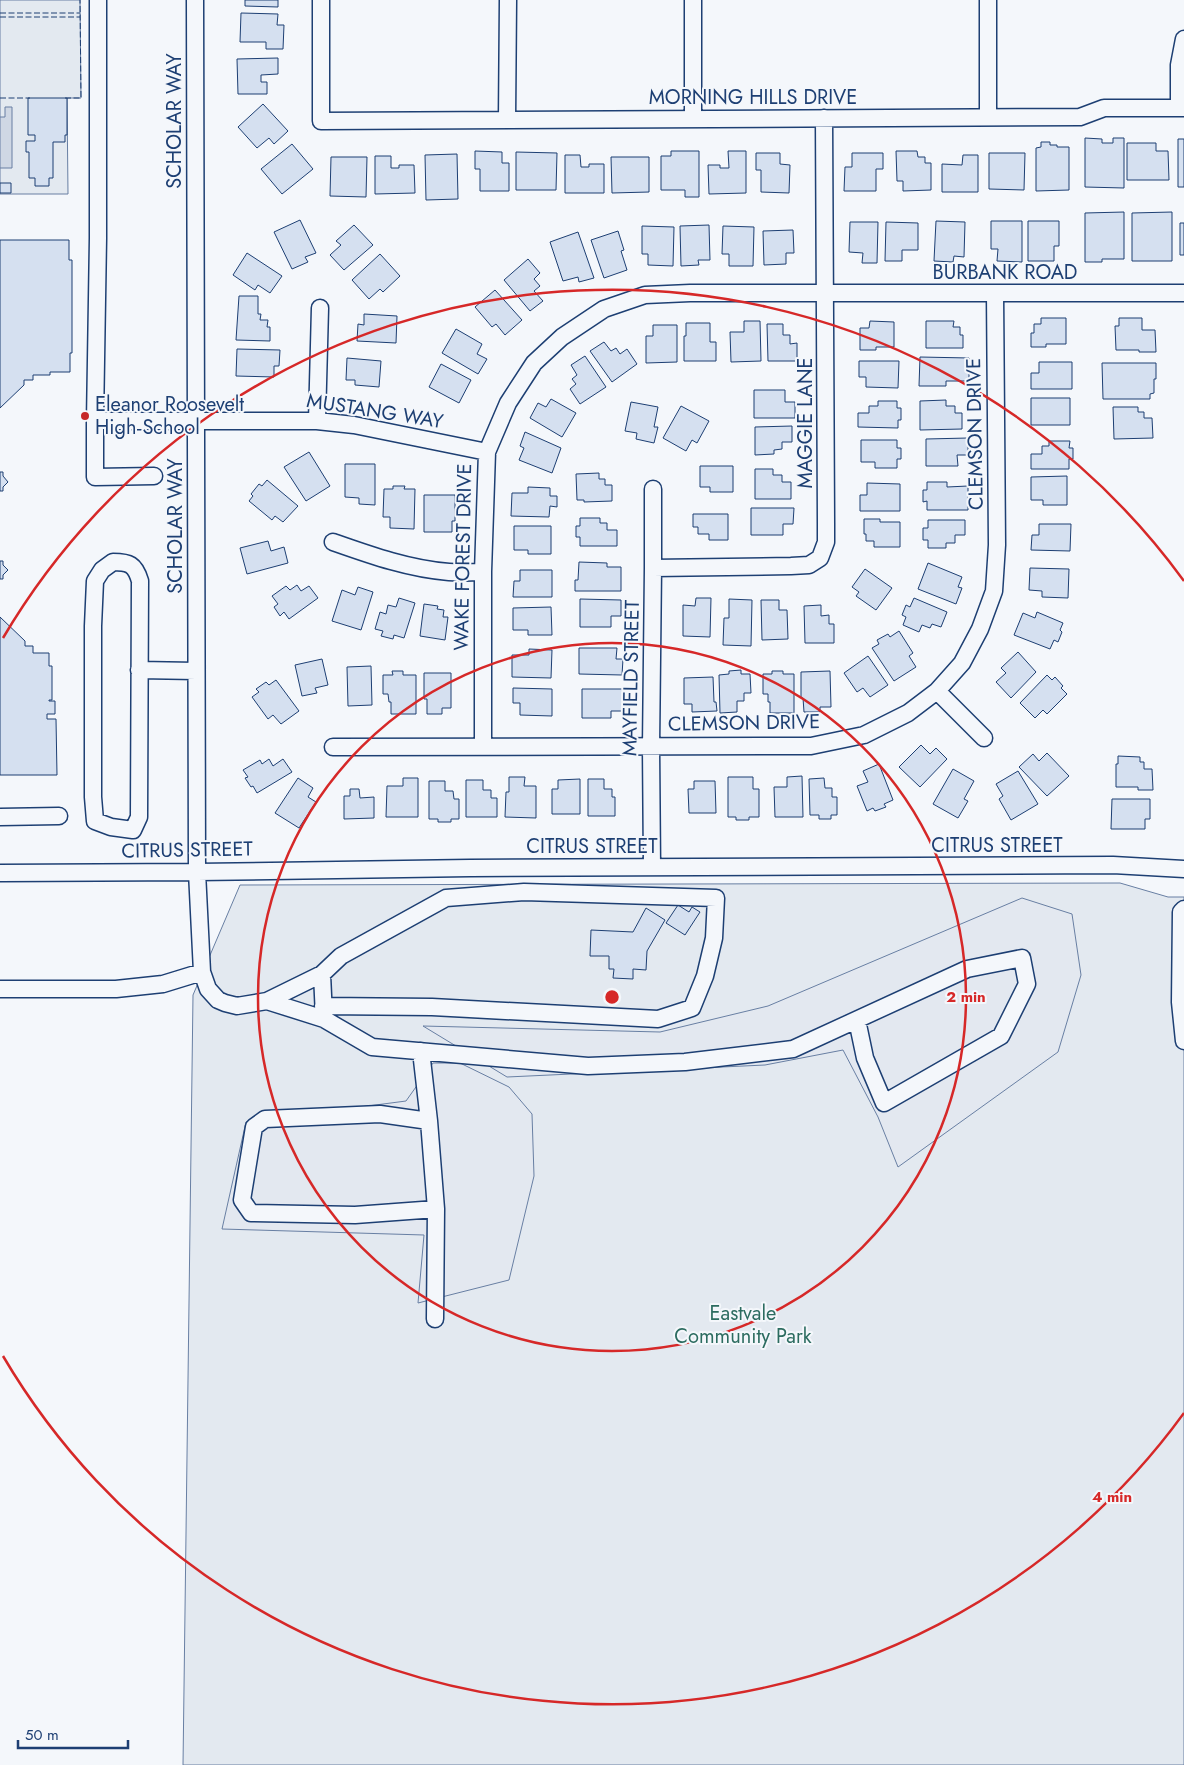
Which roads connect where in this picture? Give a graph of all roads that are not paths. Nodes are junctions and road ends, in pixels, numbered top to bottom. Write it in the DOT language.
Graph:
graph roads {
  1 [pos="98,0"];
  2 [pos="195,0"];
  3 [pos="321,0"];
  4 [pos="508,0"];
  5 [pos="693,0"];
  6 [pos="988,0"];
  7 [pos="1184,39"];
  8 [pos="1181,108"];
  9 [pos="988,117"];
  10 [pos="824,118"];
  11 [pos="693,119"];
  12 [pos="507,120"];
  13 [pos="1184,292"];
  14 [pos="825,294"];
  15 [pos="995,294"];
  16 [pos="320,308"];
  17 [pos="95,421"];
  18 [pos="196,421"];
  19 [pos="317,421"];
  20 [pos="486,452"];
  21 [pos="154,476"];
  22 [pos="653,489"];
  23 [pos="333,542"];
  24 [pos="653,568"];
  25 [pos="483,572"];
  26 [pos="139,670"];
  27 [pos="196,671"];
  28 [pos="937,691"];
  29 [pos="984,738"];
  30 [pos="483,746"];
  31 [pos="650,746"];
  32 [pos="334,747"];
  33 [pos="59,816"];
  34 [pos="0,817"];
  35 [pos="652,867"];
  36 [pos="1184,870"];
  37 [pos="197,872"];
  38 [pos="0,873"];
  39 [pos="1184,909"];
  40 [pos="202,972"];
  41 [pos="322,974"];
  42 [pos="0,989"];
  43 [pos="267,1001"];
  44 [pos="1182,1002"];
  45 [pos="323,1012"];
  46 [pos="857,1020"];
  47 [pos="1184,1041"];
  48 [pos="420,1051"];
  49 [pos="429,1121"];
  50 [pos="436,1209"];
  51 [pos="435,1319"];
  1 -- 17 [label="street"];
  2 -- 18 [label="street, SCHOLAR WAY"];
  3 -- 12 [label="street, MORNING HILLS DRIVE"];
  4 -- 12 [label="street"];
  5 -- 11 [label="street"];
  6 -- 9 [label="street"];
  7 -- 8 [label="street"];
  8 -- 9 [label="street, MORNING HILLS DRIVE"];
  9 -- 10 [label="street, MORNING HILLS DRIVE"];
  10 -- 11 [label="street, MORNING HILLS DRIVE"];
  10 -- 14 [label="street, MAGGIE LANE"];
  11 -- 12 [label="street, MORNING HILLS DRIVE"];
  13 -- 15 [label="street, BURBANK ROAD"];
  14 -- 15 [label="street, BURBANK ROAD"];
  14 -- 20 [label="street, WAKE FOREST DRIVE"];
  14 -- 24 [label="street, MAGGIE LANE"];
  15 -- 28 [label="street, CLEMSON DRIVE"];
  16 -- 19 [label="street"];
  17 -- 18 [label="street, MUSTANG WAY"];
  17 -- 21 [label="street"];
  18 -- 19 [label="street, MUSTANG WAY"];
  18 -- 27 [label="street, SCHOLAR WAY"];
  19 -- 20 [label="street, MUSTANG WAY"];
  20 -- 25 [label="street, WAKE FOREST DRIVE"];
  22 -- 24 [label="street, MAYFIELD STREET"];
  23 -- 25 [label="street"];
  24 -- 31 [label="street, MAYFIELD STREET"];
  25 -- 30 [label="street, WAKE FOREST DRIVE"];
  26 -- 26 [label="street"];
  26 -- 27 [label="street"];
  27 -- 37 [label="street, SCHOLAR WAY"];
  28 -- 29 [label="street"];
  28 -- 31 [label="street, CLEMSON DRIVE"];
  30 -- 31 [label="street, CLEMSON DRIVE"];
  30 -- 32 [label="street, CLEMSON DRIVE"];
  31 -- 35 [label="street, MAYFIELD STREET"];
  33 -- 34 [label="street"];
  35 -- 36 [label="street, CITRUS STREET"];
  35 -- 37 [label="street, CITRUS STREET"];
  37 -- 38 [label="street, CITRUS STREET"];
  37 -- 40 [label="street, SCHOLAR WAY"];
  39 -- 44 [label="street"];
  40 -- 42 [label="street"];
  40 -- 43 [label="street"];
  41 -- 43 [label="street"];
  41 -- 45 [label="street"];
  41 -- 45 [label="street"];
  43 -- 45 [label="street"];
  44 -- 47 [label="street"];
  45 -- 48 [label="street"];
  46 -- 46 [label="street"];
  46 -- 48 [label="street"];
  48 -- 49 [label="street"];
  49 -- 50 [label="street"];
  49 -- 50 [label="street"];
  50 -- 51 [label="street"];
}
